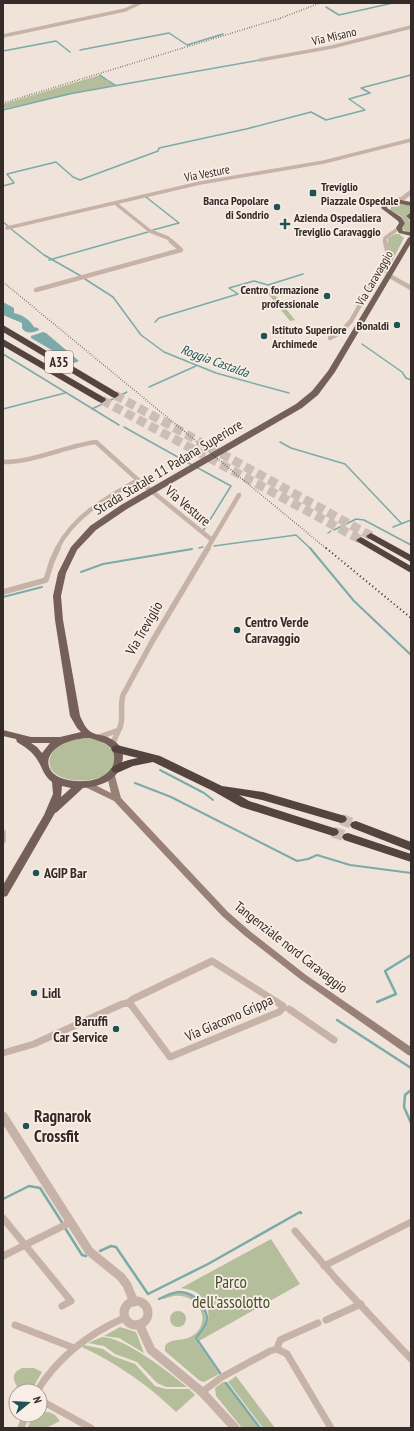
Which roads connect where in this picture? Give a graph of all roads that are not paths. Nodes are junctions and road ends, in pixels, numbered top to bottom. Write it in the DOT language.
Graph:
graph roads {
  1 [pos="140,3"];
  2 [pos="411,27"];
  3 [pos="3,36"];
  4 [pos="260,60"];
  5 [pos="411,140"];
  6 [pos="411,192"];
  7 [pos="408,201"];
  8 [pos="115,203"];
  9 [pos="411,214"];
  10 [pos="411,219"];
  11 [pos="7,228"];
  12 [pos="404,232"];
  13 [pos="411,238"];
  14 [pos="406,244"];
  15 [pos="389,277"];
  16 [pos="411,288"];
  17 [pos="36,290"];
  18 [pos="360,322"];
  19 [pos="3,328"];
  20 [pos="330,338"];
  21 [pos="3,342"];
  22 [pos="115,395"];
  23 [pos="102,400"];
  24 [pos="3,462"];
  25 [pos="138,480"];
  26 [pos="239,495"];
  27 [pos="372,536"];
  28 [pos="361,540"];
  29 [pos="211,542"];
  30 [pos="411,559"];
  31 [pos="411,570"];
  32 [pos="3,592"];
  33 [pos="75,716"];
  34 [pos="117,731"];
  35 [pos="3,733"];
  36 [pos="89,736"];
  37 [pos="15,737"];
  38 [pos="99,737"];
  39 [pos="64,739"];
  40 [pos="115,747"];
  41 [pos="162,761"];
  42 [pos="44,762"];
  43 [pos="114,772"];
  44 [pos="57,781"];
  45 [pos="84,785"];
  46 [pos="217,788"];
  47 [pos="117,799"];
  48 [pos="49,815"];
  49 [pos="341,819"];
  50 [pos="356,825"];
  51 [pos="3,832"];
  52 [pos="333,832"];
  53 [pos="348,837"];
  54 [pos="3,841"];
  55 [pos="411,847"];
  56 [pos="411,858"];
  57 [pos="3,893"];
  58 [pos="128,1003"];
  59 [pos="289,1009"];
  60 [pos="334,1040"];
  61 [pos="411,1052"];
  62 [pos="3,1053"];
  63 [pos="3,1116"];
  64 [pos="3,1218"];
  65 [pos="411,1222"];
  66 [pos="66,1224"];
  67 [pos="295,1231"];
  68 [pos="24,1245"];
  69 [pos="3,1256"];
  70 [pos="324,1266"];
  71 [pos="134,1302"];
  72 [pos="361,1304"];
  73 [pos="62,1306"];
  74 [pos="124,1318"];
  75 [pos="326,1320"];
  76 [pos="318,1323"];
  77 [pos="139,1324"];
  78 [pos="15,1325"];
  79 [pos="74,1348"];
  80 [pos="277,1349"];
  81 [pos="411,1359"];
  82 [pos="41,1383"];
  83 [pos="202,1392"];
  84 [pos="48,1404"];
  85 [pos="91,1428"];
  86 [pos="235,1428"];
  87 [pos="331,1428"];
  1 -- 3 [label="street"];
  2 -- 4 [label="street, Via Misano"];
  5 -- 8 [label="street, Via Vesture"];
  6 -- 7 [label="street, Via Caravaggio"];
  7 -- 12 [label="main road, Via Caravaggio"];
  8 -- 11 [label="street, Via Vesture"];
  8 -- 17 [label="street"];
  9 -- 10 [label="main road"];
  12 -- 14 [label="main road, Via Caravaggio"];
  12 -- 20 [label="street"];
  13 -- 14 [label="main road, Via Caravaggio"];
  14 -- 15 [label="main road, Via Caravaggio"];
  15 -- 16 [label="street"];
  15 -- 18 [label="main road, Via Caravaggio"];
  18 -- 33 [label="main road, Strada Statale 11 Padana Superiore"];
  19 -- 22 [label="highway, A35"];
  21 -- 23 [label="highway, A35"];
  24 -- 25 [label="street, Via Vesture"];
  25 -- 29 [label="street, Via Vesture"];
  25 -- 32 [label="street"];
  26 -- 29 [label="street"];
  27 -- 30 [label="highway"];
  28 -- 31 [label="highway"];
  29 -- 34 [label="street, Via Treviglio"];
  33 -- 36 [label="main road, Strada Statale 11 Padana Superiore"];
  33 -- 39 [label="main road, Strada Statale 11 Padana Superiore"];
  34 -- 38 [label="street"];
  34 -- 40 [label="street, Via Treviglio"];
  35 -- 37 [label="main road"];
  36 -- 38 [label="main road"];
  36 -- 39 [label="main road"];
  37 -- 39 [label="main road"];
  37 -- 42 [label="main road"];
  38 -- 40 [label="main road"];
  39 -- 42 [label="main road"];
  40 -- 41 [label="highway"];
  40 -- 43 [label="main road"];
  41 -- 43 [label="highway"];
  41 -- 46 [label="highway"];
  42 -- 44 [label="main road"];
  43 -- 45 [label="main road"];
  43 -- 47 [label="main road, Tangenziale nord Caravaggio"];
  44 -- 45 [label="main road"];
  44 -- 48 [label="main road"];
  45 -- 47 [label="main road, Tangenziale nord Caravaggio"];
  45 -- 48 [label="main road"];
  46 -- 49 [label="highway"];
  46 -- 52 [label="highway"];
  47 -- 61 [label="main road, Tangenziale nord Caravaggio"];
  48 -- 57 [label="main road"];
  50 -- 55 [label="highway"];
  51 -- 54 [label="street"];
  53 -- 56 [label="highway"];
  58 -- 58 [label="street, Via Giacomo Grippa"];
  58 -- 62 [label="street, Via Giacomo Grippa"];
  59 -- 60 [label="street, Via Giacomo Grippa"];
  63 -- 66 [label="street"];
  64 -- 68 [label="street"];
  65 -- 70 [label="street"];
  66 -- 68 [label="street"];
  66 -- 71 [label="street"];
  67 -- 70 [label="street"];
  68 -- 69 [label="street"];
  68 -- 73 [label="street"];
  70 -- 72 [label="street"];
  71 -- 74 [label="street"];
  71 -- 77 [label="street"];
  72 -- 75 [label="street"];
  72 -- 81 [label="street"];
  74 -- 77 [label="street"];
  74 -- 79 [label="street"];
  76 -- 80 [label="street"];
  77 -- 83 [label="street"];
  78 -- 79 [label="street"];
  79 -- 82 [label="street"];
  80 -- 83 [label="street"];
  80 -- 87 [label="street"];
  83 -- 86 [label="street"];
  84 -- 85 [label="street"];
}
